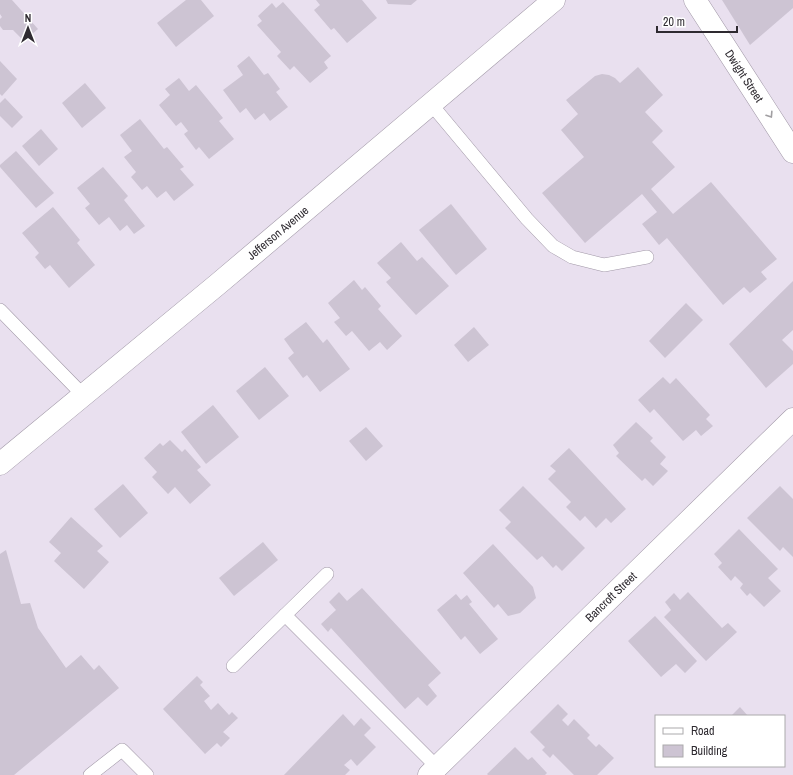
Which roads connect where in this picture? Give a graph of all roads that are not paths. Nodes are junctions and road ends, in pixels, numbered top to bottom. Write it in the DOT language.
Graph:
graph roads {
  1 [pos="554,0"];
  2 [pos="696,0"];
  3 [pos="431,104"];
  4 [pos="793,152"];
  5 [pos="647,258"];
  6 [pos="0,310"];
  7 [pos="83,395"];
  8 [pos="793,419"];
  9 [pos="0,464"];
  10 [pos="326,574"];
  11 [pos="285,615"];
  12 [pos="233,666"];
  13 [pos="433,771"];
  14 [pos="90,775"];
  15 [pos="147,775"];
  1 -- 3 [label="street, Jefferson Avenue"];
  2 -- 4 [label="street, Dwight Street, one-way"];
  3 -- 5 [label="lane"];
  3 -- 7 [label="street, Jefferson Avenue"];
  6 -- 7 [label="lane"];
  7 -- 9 [label="street, Jefferson Avenue"];
  8 -- 13 [label="street, Bancroft Street"];
  10 -- 11 [label="lane"];
  11 -- 12 [label="lane"];
  11 -- 13 [label="lane"];
  14 -- 15 [label="lane"];
}
